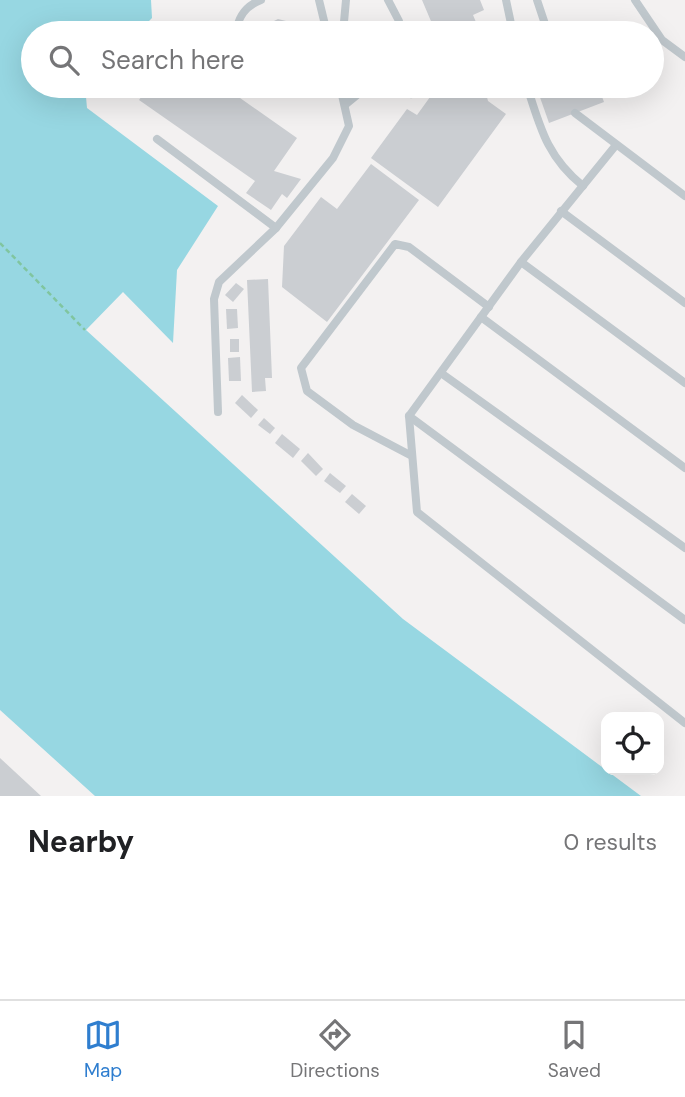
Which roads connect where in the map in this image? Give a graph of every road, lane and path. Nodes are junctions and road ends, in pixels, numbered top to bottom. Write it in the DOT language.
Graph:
graph roads {
  1 [pos="261,0"];
  2 [pos="319,0"];
  3 [pos="346,0"];
  4 [pos="388,0"];
  5 [pos="506,0"];
  6 [pos="537,0"];
  7 [pos="635,0"];
  8 [pos="238,21"];
  9 [pos="324,21"];
  10 [pos="343,21"];
  11 [pos="399,21"];
  12 [pos="510,21"];
  13 [pos="542,21"];
  14 [pos="649,21"];
  15 [pos="664,41"];
  16 [pos="685,57"];
  17 [pos="343,98"];
  18 [pos="353,98"];
  19 [pos="532,98"];
  20 [pos="345,105"];
  21 [pos="576,113"];
  22 [pos="157,139"];
  23 [pos="616,145"];
  24 [pos="583,186"];
  25 [pos="685,196"];
  26 [pos="561,211"];
  27 [pos="276,228"];
  28 [pos="0,243"];
  29 [pos="521,262"];
  30 [pos="685,303"];
  31 [pos="488,307"];
  32 [pos="481,317"];
  33 [pos="85,330"];
  34 [pos="441,373"];
  35 [pos="685,383"];
  36 [pos="218,412"];
  37 [pos="409,416"];
  38 [pos="410,455"];
  39 [pos="685,468"];
  40 [pos="685,548"];
  41 [pos="685,620"];
  42 [pos="685,723"];
  1 -- 8 [label="lane"];
  2 -- 9 [label="lane"];
  3 -- 10 [label="lane"];
  4 -- 11 [label="lane"];
  5 -- 12 [label="lane"];
  6 -- 13 [label="lane"];
  7 -- 14 [label="lane"];
  15 -- 16 [label="lane"];
  17 -- 20 [label="lane"];
  18 -- 20 [label="lane"];
  19 -- 24 [label="lane"];
  20 -- 27 [label="lane"];
  21 -- 23 [label="lane"];
  22 -- 27 [label="lane"];
  23 -- 24 [label="lane"];
  23 -- 25 [label="lane"];
  24 -- 26 [label="lane"];
  26 -- 29 [label="lane"];
  26 -- 30 [label="lane"];
  27 -- 36 [label="lane"];
  28 -- 33 [label="path"];
  29 -- 31 [label="lane"];
  29 -- 35 [label="lane"];
  31 -- 32 [label="lane"];
  31 -- 38 [label="lane"];
  32 -- 34 [label="lane"];
  32 -- 39 [label="lane"];
  34 -- 37 [label="lane"];
  34 -- 40 [label="lane"];
  37 -- 38 [label="lane"];
  37 -- 41 [label="lane"];
  38 -- 42 [label="lane"];
}
